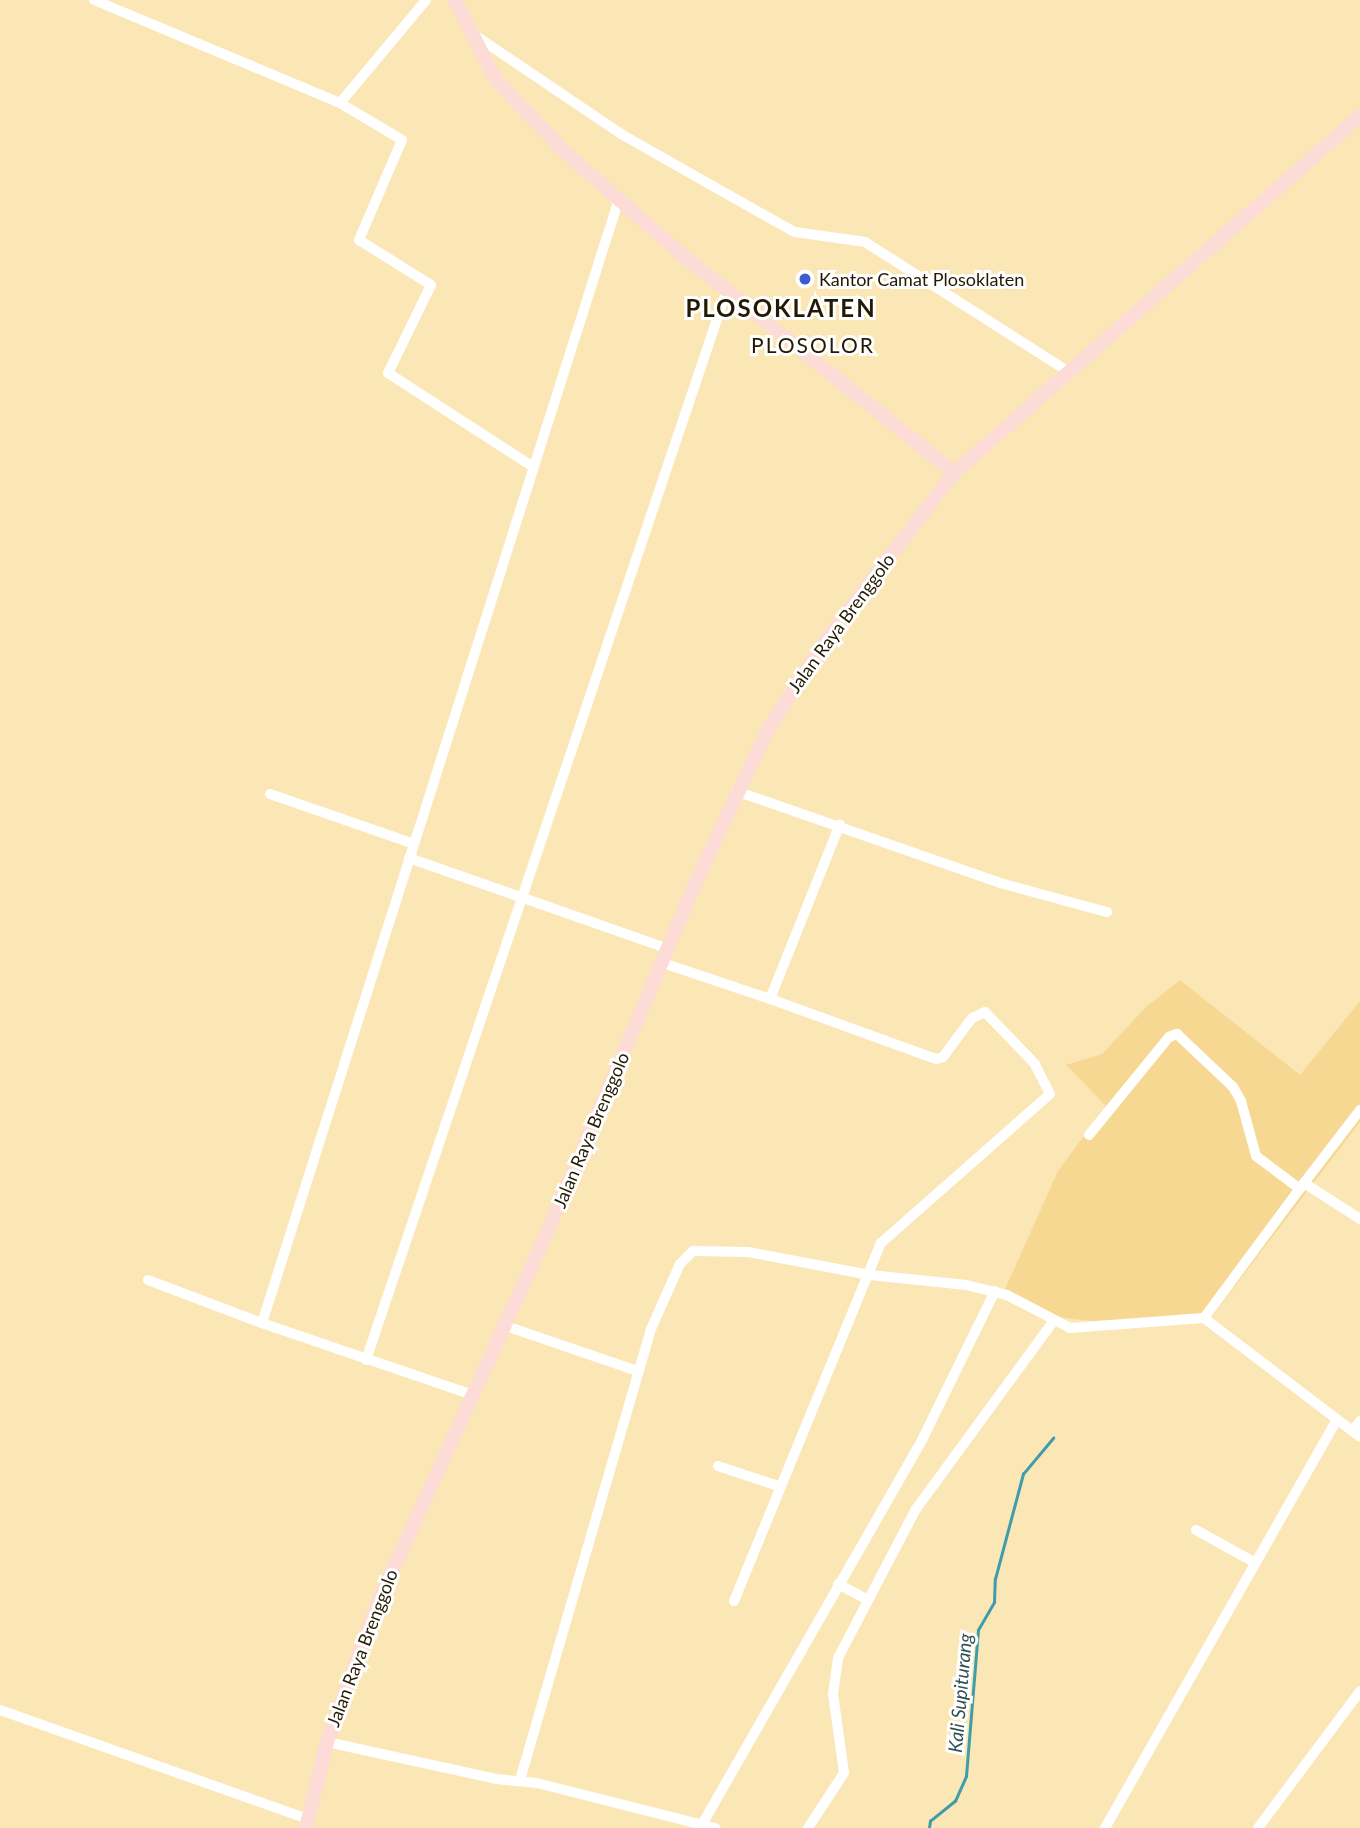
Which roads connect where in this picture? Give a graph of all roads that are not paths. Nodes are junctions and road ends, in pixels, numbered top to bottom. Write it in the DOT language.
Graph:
graph roads {
  1 [pos="94,0"];
  2 [pos="426,0"];
  3 [pos="455,0"];
  4 [pos="469,31"];
  5 [pos="340,103"];
  6 [pos="1360,116"];
  7 [pos="618,202"];
  8 [pos="727,290"];
  9 [pos="1071,373"];
  10 [pos="531,466"];
  11 [pos="954,472"];
  12 [pos="736,791"];
  13 [pos="270,794"];
  14 [pos="840,824"];
  15 [pos="414,844"];
  16 [pos="409,858"];
  17 [pos="522,894"];
  18 [pos="1107,912"];
  19 [pos="666,956"];
  20 [pos="770,999"];
  21 [pos="1360,1110"];
  22 [pos="1088,1135"];
  23 [pos="1302,1186"];
  24 [pos="1360,1219"];
  25 [pos="870,1275"];
  26 [pos="148,1280"];
  27 [pos="995,1291"];
  28 [pos="1205,1318"];
  29 [pos="1053,1322"];
  30 [pos="262,1323"];
  31 [pos="503,1325"];
  32 [pos="366,1360"];
  33 [pos="637,1371"];
  34 [pos="470,1394"];
  35 [pos="1336,1421"];
  36 [pos="1360,1421"];
  37 [pos="1356,1434"];
  38 [pos="718,1466"];
  39 [pos="780,1487"];
  40 [pos="1196,1530"];
  41 [pos="1255,1563"];
  42 [pos="838,1584"];
  43 [pos="868,1600"];
  44 [pos="734,1601"];
  45 [pos="1360,1691"];
  46 [pos="0,1710"];
  47 [pos="327,1742"];
  48 [pos="520,1780"];
  49 [pos="307,1823"];
  50 [pos="701,1826"];
  51 [pos="715,1828"];
  52 [pos="808,1828"];
  53 [pos="1105,1828"];
  54 [pos="1258,1828"];
  1 -- 5 [label="street"];
  2 -- 5 [label="street"];
  3 -- 4 [label="main road"];
  4 -- 7 [label="main road"];
  4 -- 9 [label="street"];
  5 -- 10 [label="street"];
  6 -- 9 [label="main road, Jalan Raya Brenggolo"];
  7 -- 8 [label="main road"];
  7 -- 10 [label="street"];
  8 -- 11 [label="main road"];
  8 -- 17 [label="street"];
  9 -- 11 [label="main road, Jalan Raya Brenggolo"];
  10 -- 15 [label="street"];
  11 -- 12 [label="main road, Jalan Raya Brenggolo"];
  12 -- 14 [label="street"];
  12 -- 19 [label="main road, Jalan Raya Brenggolo"];
  13 -- 15 [label="street"];
  14 -- 18 [label="street"];
  14 -- 20 [label="street"];
  15 -- 16 [label="street"];
  16 -- 17 [label="street"];
  16 -- 30 [label="street"];
  17 -- 19 [label="street"];
  17 -- 32 [label="street"];
  19 -- 20 [label="street"];
  19 -- 31 [label="main road, Jalan Raya Brenggolo"];
  20 -- 25 [label="street"];
  21 -- 23 [label="street"];
  22 -- 23 [label="street"];
  23 -- 24 [label="street"];
  23 -- 28 [label="street"];
  25 -- 27 [label="street"];
  25 -- 33 [label="street"];
  25 -- 39 [label="street"];
  26 -- 30 [label="street"];
  27 -- 29 [label="street"];
  27 -- 42 [label="street"];
  28 -- 29 [label="street"];
  28 -- 35 [label="street"];
  29 -- 43 [label="street"];
  30 -- 32 [label="street"];
  31 -- 33 [label="street"];
  31 -- 34 [label="main road, Jalan Raya Brenggolo"];
  32 -- 34 [label="street"];
  33 -- 48 [label="street"];
  34 -- 47 [label="main road, Jalan Raya Brenggolo"];
  35 -- 37 [label="street"];
  35 -- 41 [label="street"];
  36 -- 37 [label="street"];
  38 -- 39 [label="street"];
  39 -- 44 [label="street"];
  40 -- 41 [label="street"];
  41 -- 53 [label="street"];
  42 -- 43 [label="street"];
  42 -- 50 [label="street"];
  43 -- 52 [label="street"];
  45 -- 54 [label="street"];
  46 -- 49 [label="street"];
  47 -- 48 [label="street"];
  47 -- 49 [label="main road, Jalan Raya Brenggolo"];
  48 -- 50 [label="street"];
  50 -- 51 [label="street"];
}
